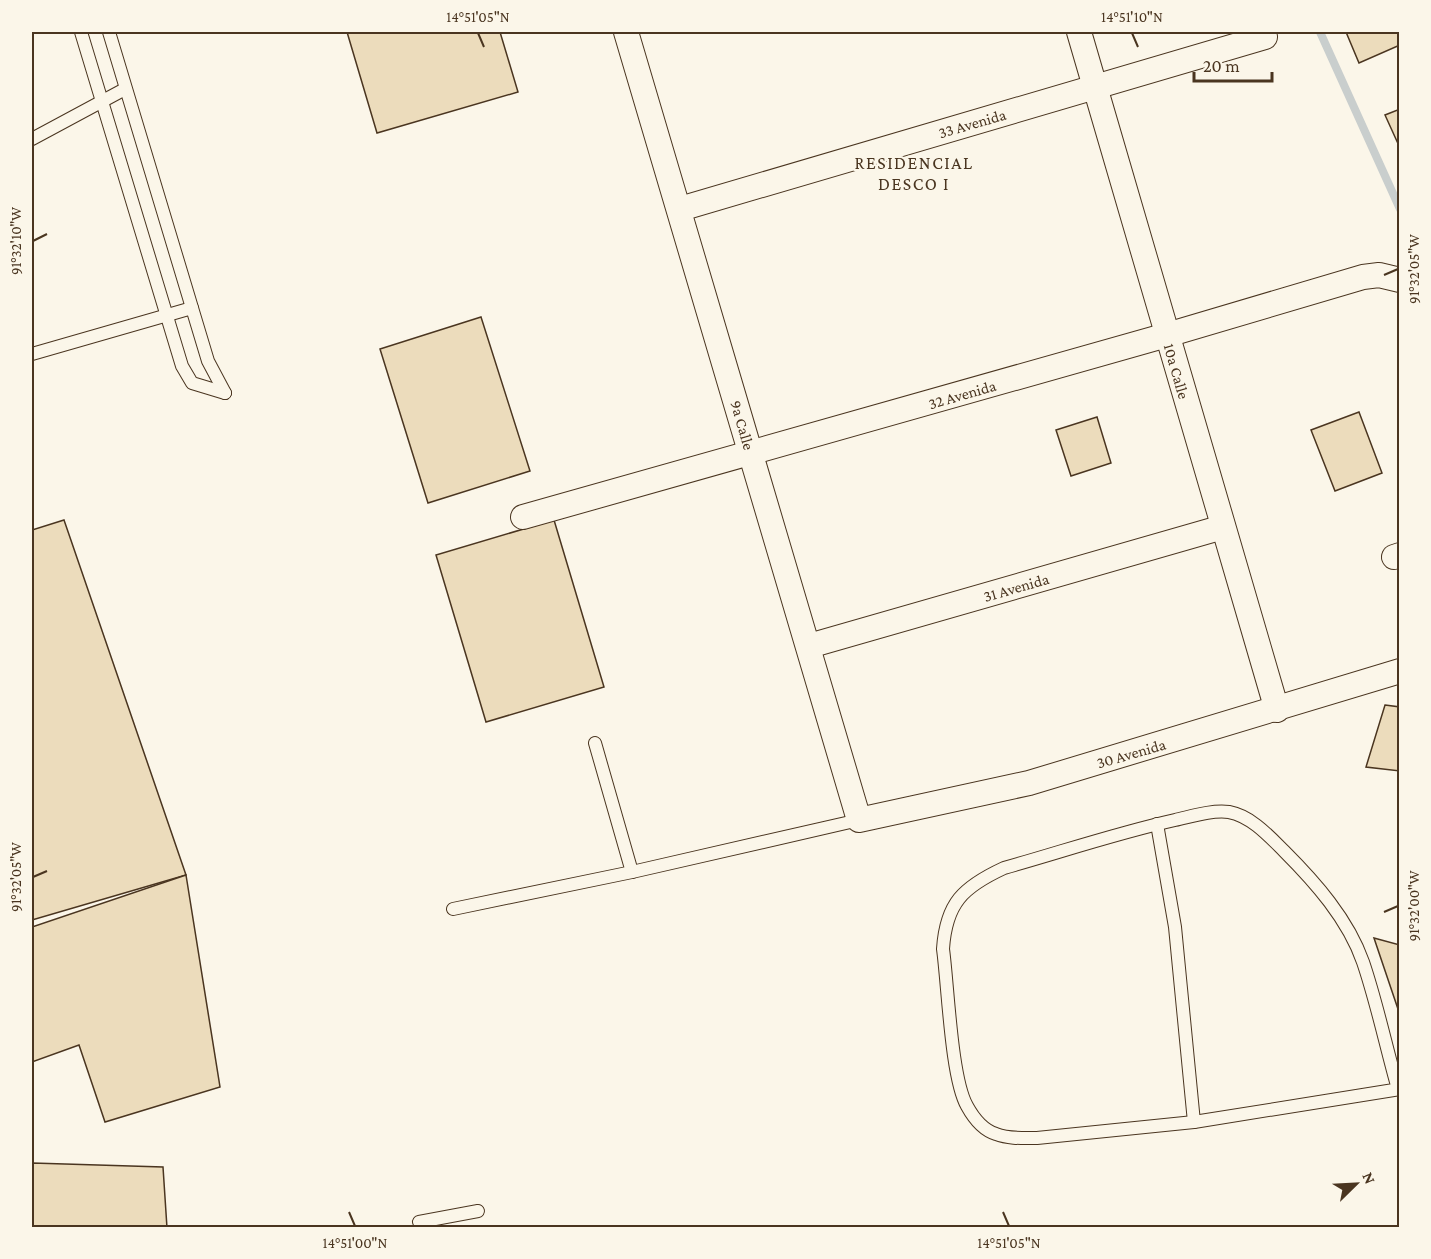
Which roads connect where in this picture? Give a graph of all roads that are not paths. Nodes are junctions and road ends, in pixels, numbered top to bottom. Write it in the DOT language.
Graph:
graph roads {
  1 [pos="81,32"];
  2 [pos="109,32"];
  3 [pos="626,32"];
  4 [pos="1079,32"];
  5 [pos="1265,37"];
  6 [pos="1095,87"];
  7 [pos="124,89"];
  8 [pos="102,102"];
  9 [pos="32,139"];
  10 [pos="680,209"];
  11 [pos="1400,280"];
  12 [pos="192,308"];
  13 [pos="165,316"];
  14 [pos="1167,335"];
  15 [pos="32,354"];
  16 [pos="752,454"];
  17 [pos="524,517"];
  18 [pos="1223,527"];
  19 [pos="808,646"];
  20 [pos="1400,671"];
  21 [pos="1277,710"];
  22 [pos="595,743"];
  23 [pos="859,820"];
  24 [pos="1157,824"];
  25 [pos="632,872"];
  26 [pos="453,909"];
  27 [pos="1399,1089"];
  28 [pos="1194,1122"];
  29 [pos="478,1211"];
  30 [pos="419,1222"];
  31 [pos="436,1223"];
  1 -- 8 [label="lane"];
  2 -- 7 [label="lane"];
  3 -- 10 [label="street, 9a Calle"];
  4 -- 6 [label="street, 10a Calle"];
  5 -- 6 [label="street, 33 Avenida"];
  6 -- 10 [label="street, 33 Avenida"];
  6 -- 14 [label="street, 10a Calle"];
  7 -- 8 [label="lane"];
  7 -- 12 [label="lane"];
  8 -- 9 [label="lane"];
  8 -- 13 [label="lane"];
  10 -- 16 [label="street, 9a Calle"];
  11 -- 14 [label="street, 32 Avenida"];
  12 -- 13 [label="lane"];
  12 -- 13 [label="lane"];
  13 -- 15 [label="lane"];
  14 -- 16 [label="street, 32 Avenida"];
  14 -- 18 [label="street, 10a Calle"];
  16 -- 17 [label="street, 32 Avenida"];
  16 -- 19 [label="street, 9a Calle"];
  18 -- 19 [label="street, 31 Avenida"];
  18 -- 21 [label="street, 10a Calle"];
  19 -- 23 [label="street, 9a Calle"];
  20 -- 21 [label="street, 30 Avenida"];
  21 -- 23 [label="street, 30 Avenida"];
  22 -- 25 [label="lane"];
  23 -- 25 [label="lane"];
  24 -- 27 [label="lane"];
  24 -- 28 [label="lane"];
  24 -- 28 [label="lane"];
  25 -- 26 [label="lane"];
  27 -- 28 [label="lane"];
  29 -- 31 [label="lane"];
  30 -- 31 [label="lane"];
}
